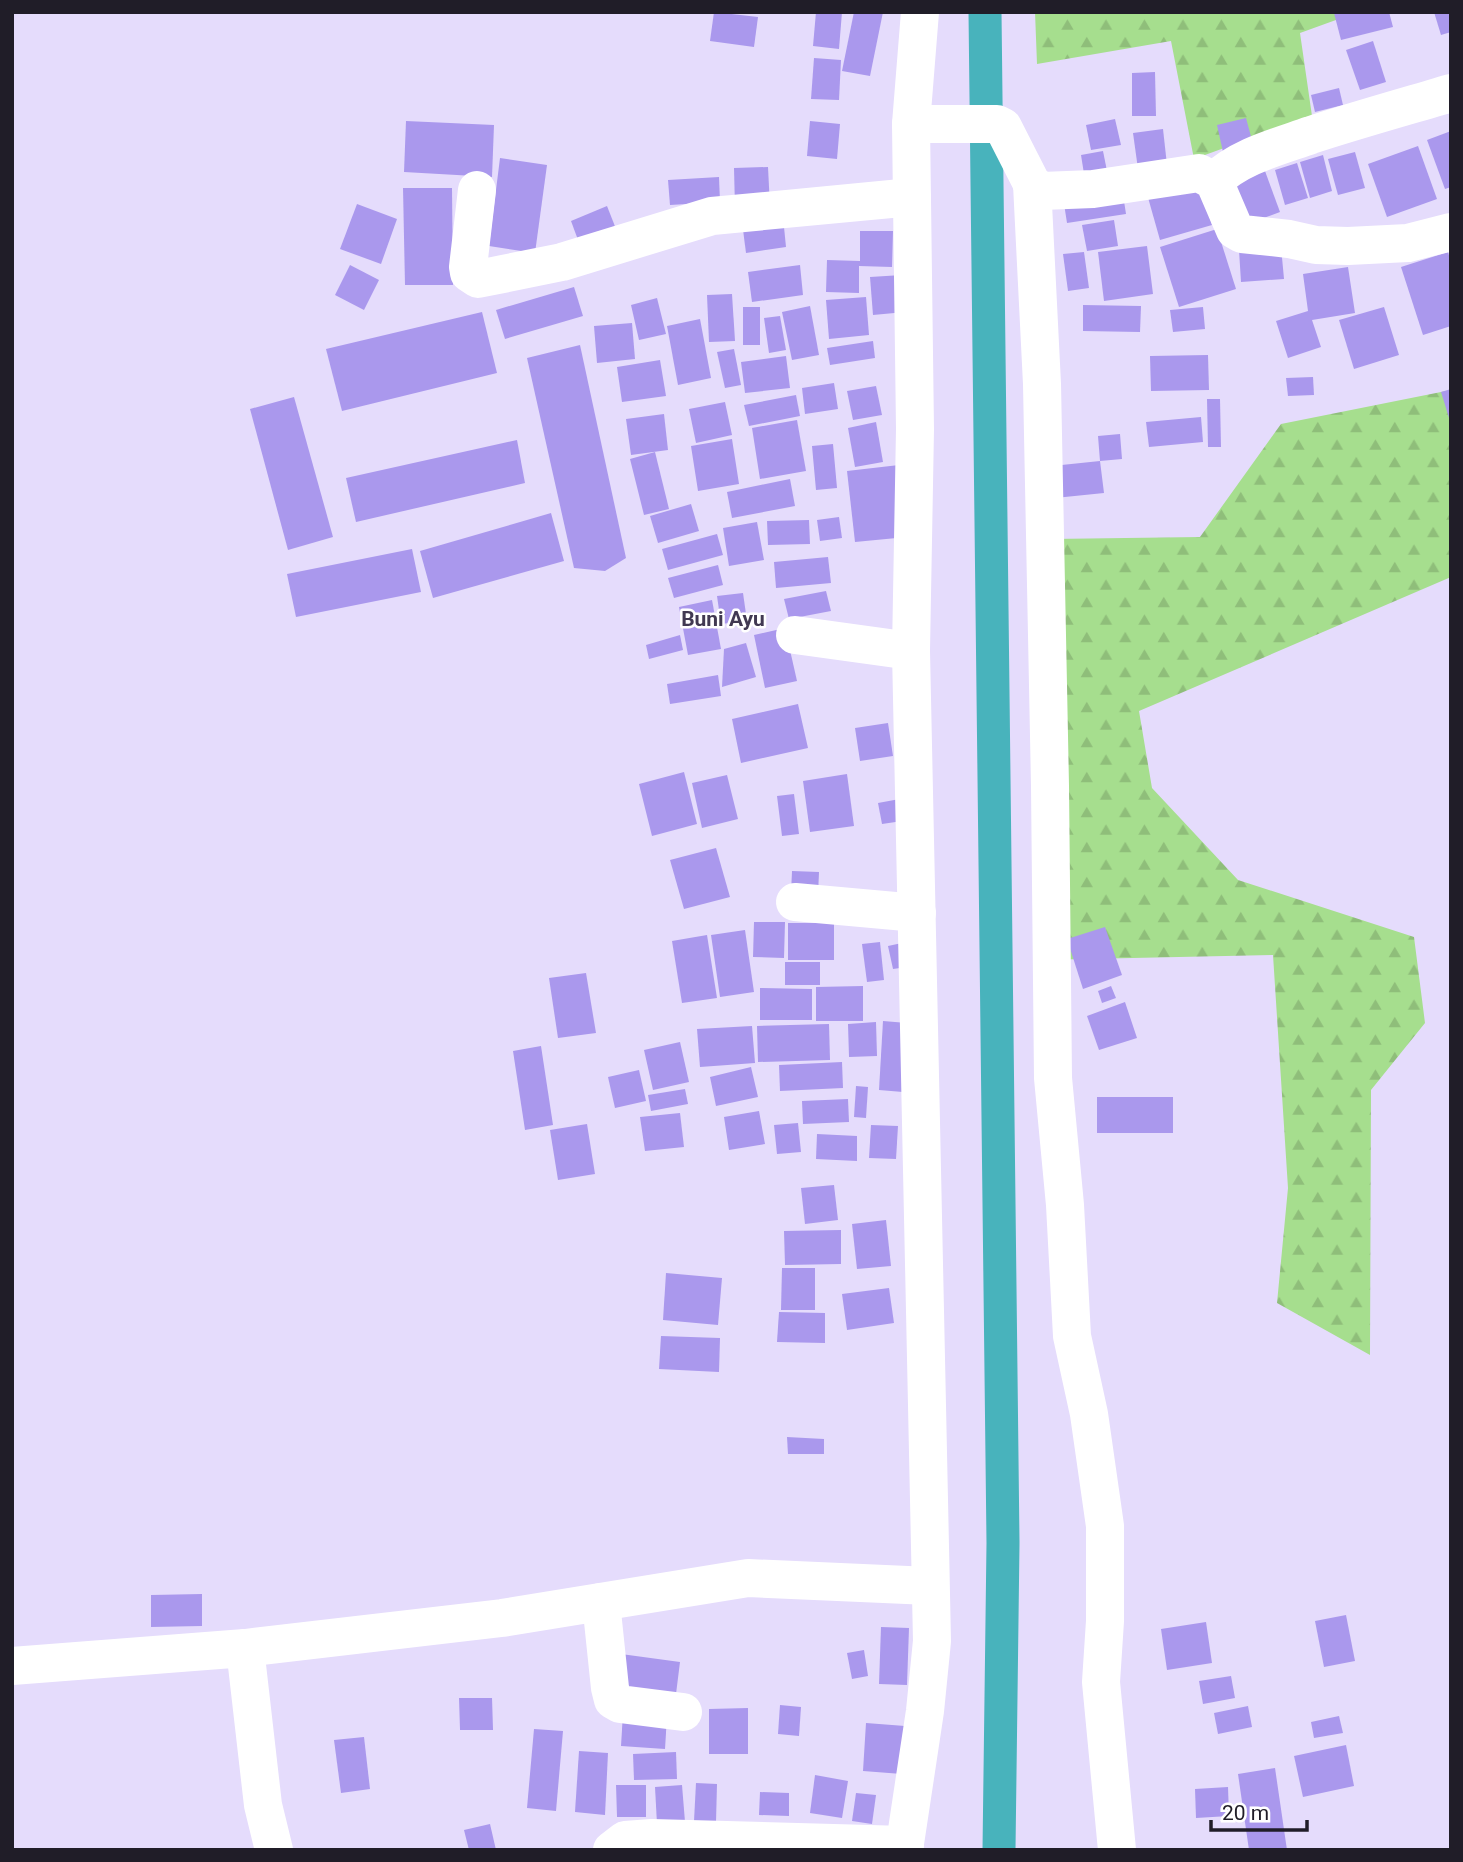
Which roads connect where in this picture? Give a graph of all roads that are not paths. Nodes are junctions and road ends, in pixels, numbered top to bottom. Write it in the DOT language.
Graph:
graph roads {
  1 [pos="920,12"];
  2 [pos="1451,93"];
  3 [pos="920,124"];
  4 [pos="1214,181"];
  5 [pos="1032,184"];
  6 [pos="477,190"];
  7 [pos="912,197"];
  8 [pos="1451,232"];
  9 [pos="795,635"];
  10 [pos="911,651"];
  11 [pos="795,902"];
  12 [pos="916,913"];
  13 [pos="930,1586"];
  14 [pos="601,1602"];
  15 [pos="244,1648"];
  16 [pos="12,1666"];
  17 [pos="683,1712"];
  18 [pos="904,1847"];
  19 [pos="274,1850"];
  20 [pos="612,1850"];
  21 [pos="1117,1850"];
  1 -- 3 [label="street"];
  2 -- 4 [label="street"];
  3 -- 5 [label="street"];
  3 -- 7 [label="street"];
  4 -- 5 [label="street"];
  4 -- 8 [label="street"];
  5 -- 21 [label="street"];
  6 -- 7 [label="street"];
  7 -- 10 [label="street"];
  9 -- 10 [label="street"];
  10 -- 12 [label="street"];
  11 -- 12 [label="street"];
  12 -- 13 [label="street"];
  13 -- 14 [label="street"];
  13 -- 18 [label="street"];
  14 -- 15 [label="street"];
  14 -- 17 [label="street"];
  15 -- 16 [label="street"];
  15 -- 19 [label="street"];
  18 -- 20 [label="street"];
}
